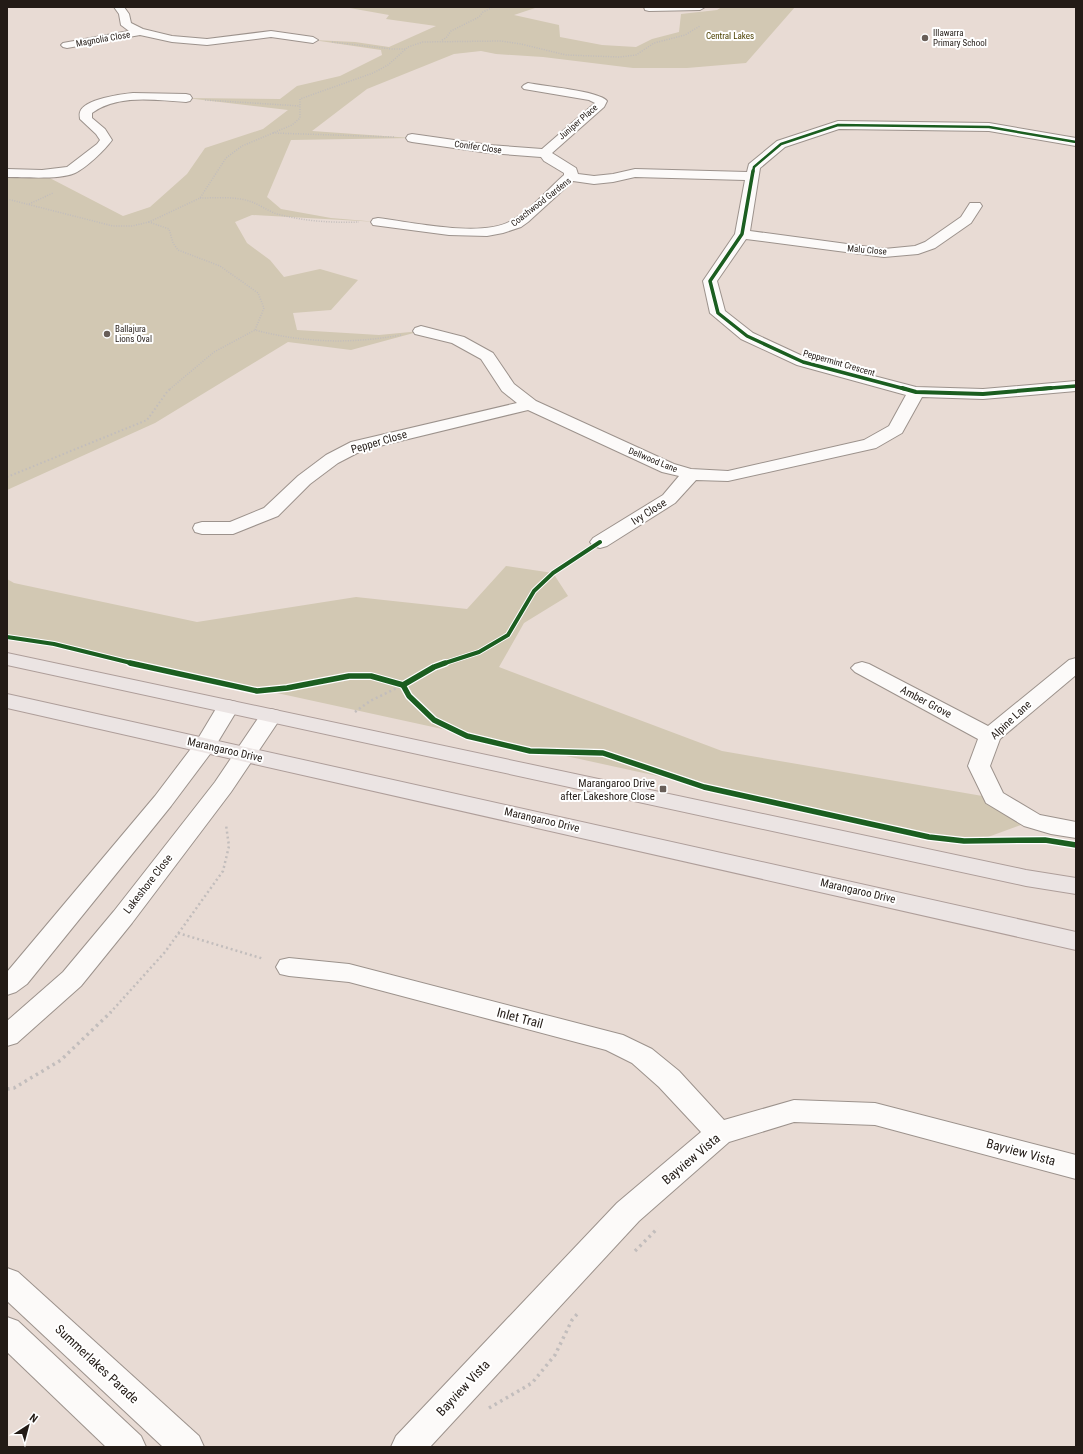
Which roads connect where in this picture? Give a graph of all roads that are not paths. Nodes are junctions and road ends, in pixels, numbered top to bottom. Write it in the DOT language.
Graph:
graph roads {
  1 [pos="119,7"];
  2 [pos="700,7"];
  3 [pos="649,8"];
  4 [pos="140,32"];
  5 [pos="313,40"];
  6 [pos="67,45"];
  7 [pos="528,87"];
  8 [pos="186,98"];
  9 [pos="412,138"];
  10 [pos="1076,142"];
  11 [pos="545,153"];
  12 [pos="7,173"];
  13 [pos="571,176"];
  14 [pos="753,176"];
  15 [pos="975,206"];
  16 [pos="378,222"];
  17 [pos="742,234"];
  18 [pos="421,331"];
  19 [pos="1076,386"];
  20 [pos="916,392"];
  21 [pos="530,405"];
  22 [pos="691,474"];
  23 [pos="202,528"];
  24 [pos="600,542"];
  25 [pos="7,659"];
  26 [pos="1076,664"];
  27 [pos="862,668"];
  28 [pos="7,701"];
  29 [pos="228,707"];
  30 [pos="271,716"];
  31 [pos="990,736"];
  32 [pos="205,745"];
  33 [pos="246,755"];
  34 [pos="1076,830"];
  35 [pos="1076,886"];
  36 [pos="1076,941"];
  37 [pos="289,967"];
  38 [pos="7,985"];
  39 [pos="7,1036"];
  40 [pos="719,1133"];
  41 [pos="1076,1167"];
  42 [pos="7,1281"];
  43 [pos="7,1331"];
  44 [pos="129,1447"];
  45 [pos="187,1447"];
  46 [pos="408,1447"];
  1 -- 4 [label="street"];
  2 -- 3 [label="street"];
  4 -- 5 [label="street"];
  4 -- 6 [label="street, Magnolia Close"];
  7 -- 11 [label="street, Juniper Place"];
  8 -- 12 [label="street"];
  9 -- 11 [label="street, Conifer Close"];
  10 -- 14 [label="street, Peppermint Crescent"];
  11 -- 13 [label="street"];
  13 -- 14 [label="street, Coachwood Gardens"];
  13 -- 16 [label="street, Coachwood Gardens"];
  14 -- 17 [label="street, Peppermint Crescent"];
  15 -- 17 [label="street, Malu Close"];
  17 -- 20 [label="street, Peppermint Crescent"];
  18 -- 21 [label="street, Dellwood Lane"];
  19 -- 20 [label="street, Peppermint Crescent"];
  20 -- 22 [label="street, Dellwood Lane"];
  21 -- 22 [label="street, Dellwood Lane"];
  21 -- 23 [label="street, Pepper Close"];
  22 -- 24 [label="street, Ivy Close"];
  25 -- 29 [label="main road"];
  26 -- 31 [label="street, Alpine Lane"];
  27 -- 31 [label="street, Amber Grove"];
  28 -- 32 [label="main road, Marangaroo Drive"];
  29 -- 30 [label="main road"];
  29 -- 32 [label="street"];
  30 -- 33 [label="street, Lakeshore Close"];
  30 -- 35 [label="main road"];
  31 -- 34 [label="street, Alpine Lane"];
  32 -- 33 [label="main road, Marangaroo Drive"];
  32 -- 38 [label="street"];
  33 -- 36 [label="main road, Marangaroo Drive"];
  33 -- 39 [label="street, Lakeshore Close"];
  37 -- 40 [label="street, Inlet Trail"];
  40 -- 41 [label="street, Bayview Vista"];
  40 -- 46 [label="street, Bayview Vista"];
  42 -- 45 [label="street, Summerlakes Parade"];
  43 -- 44 [label="street"];
}
